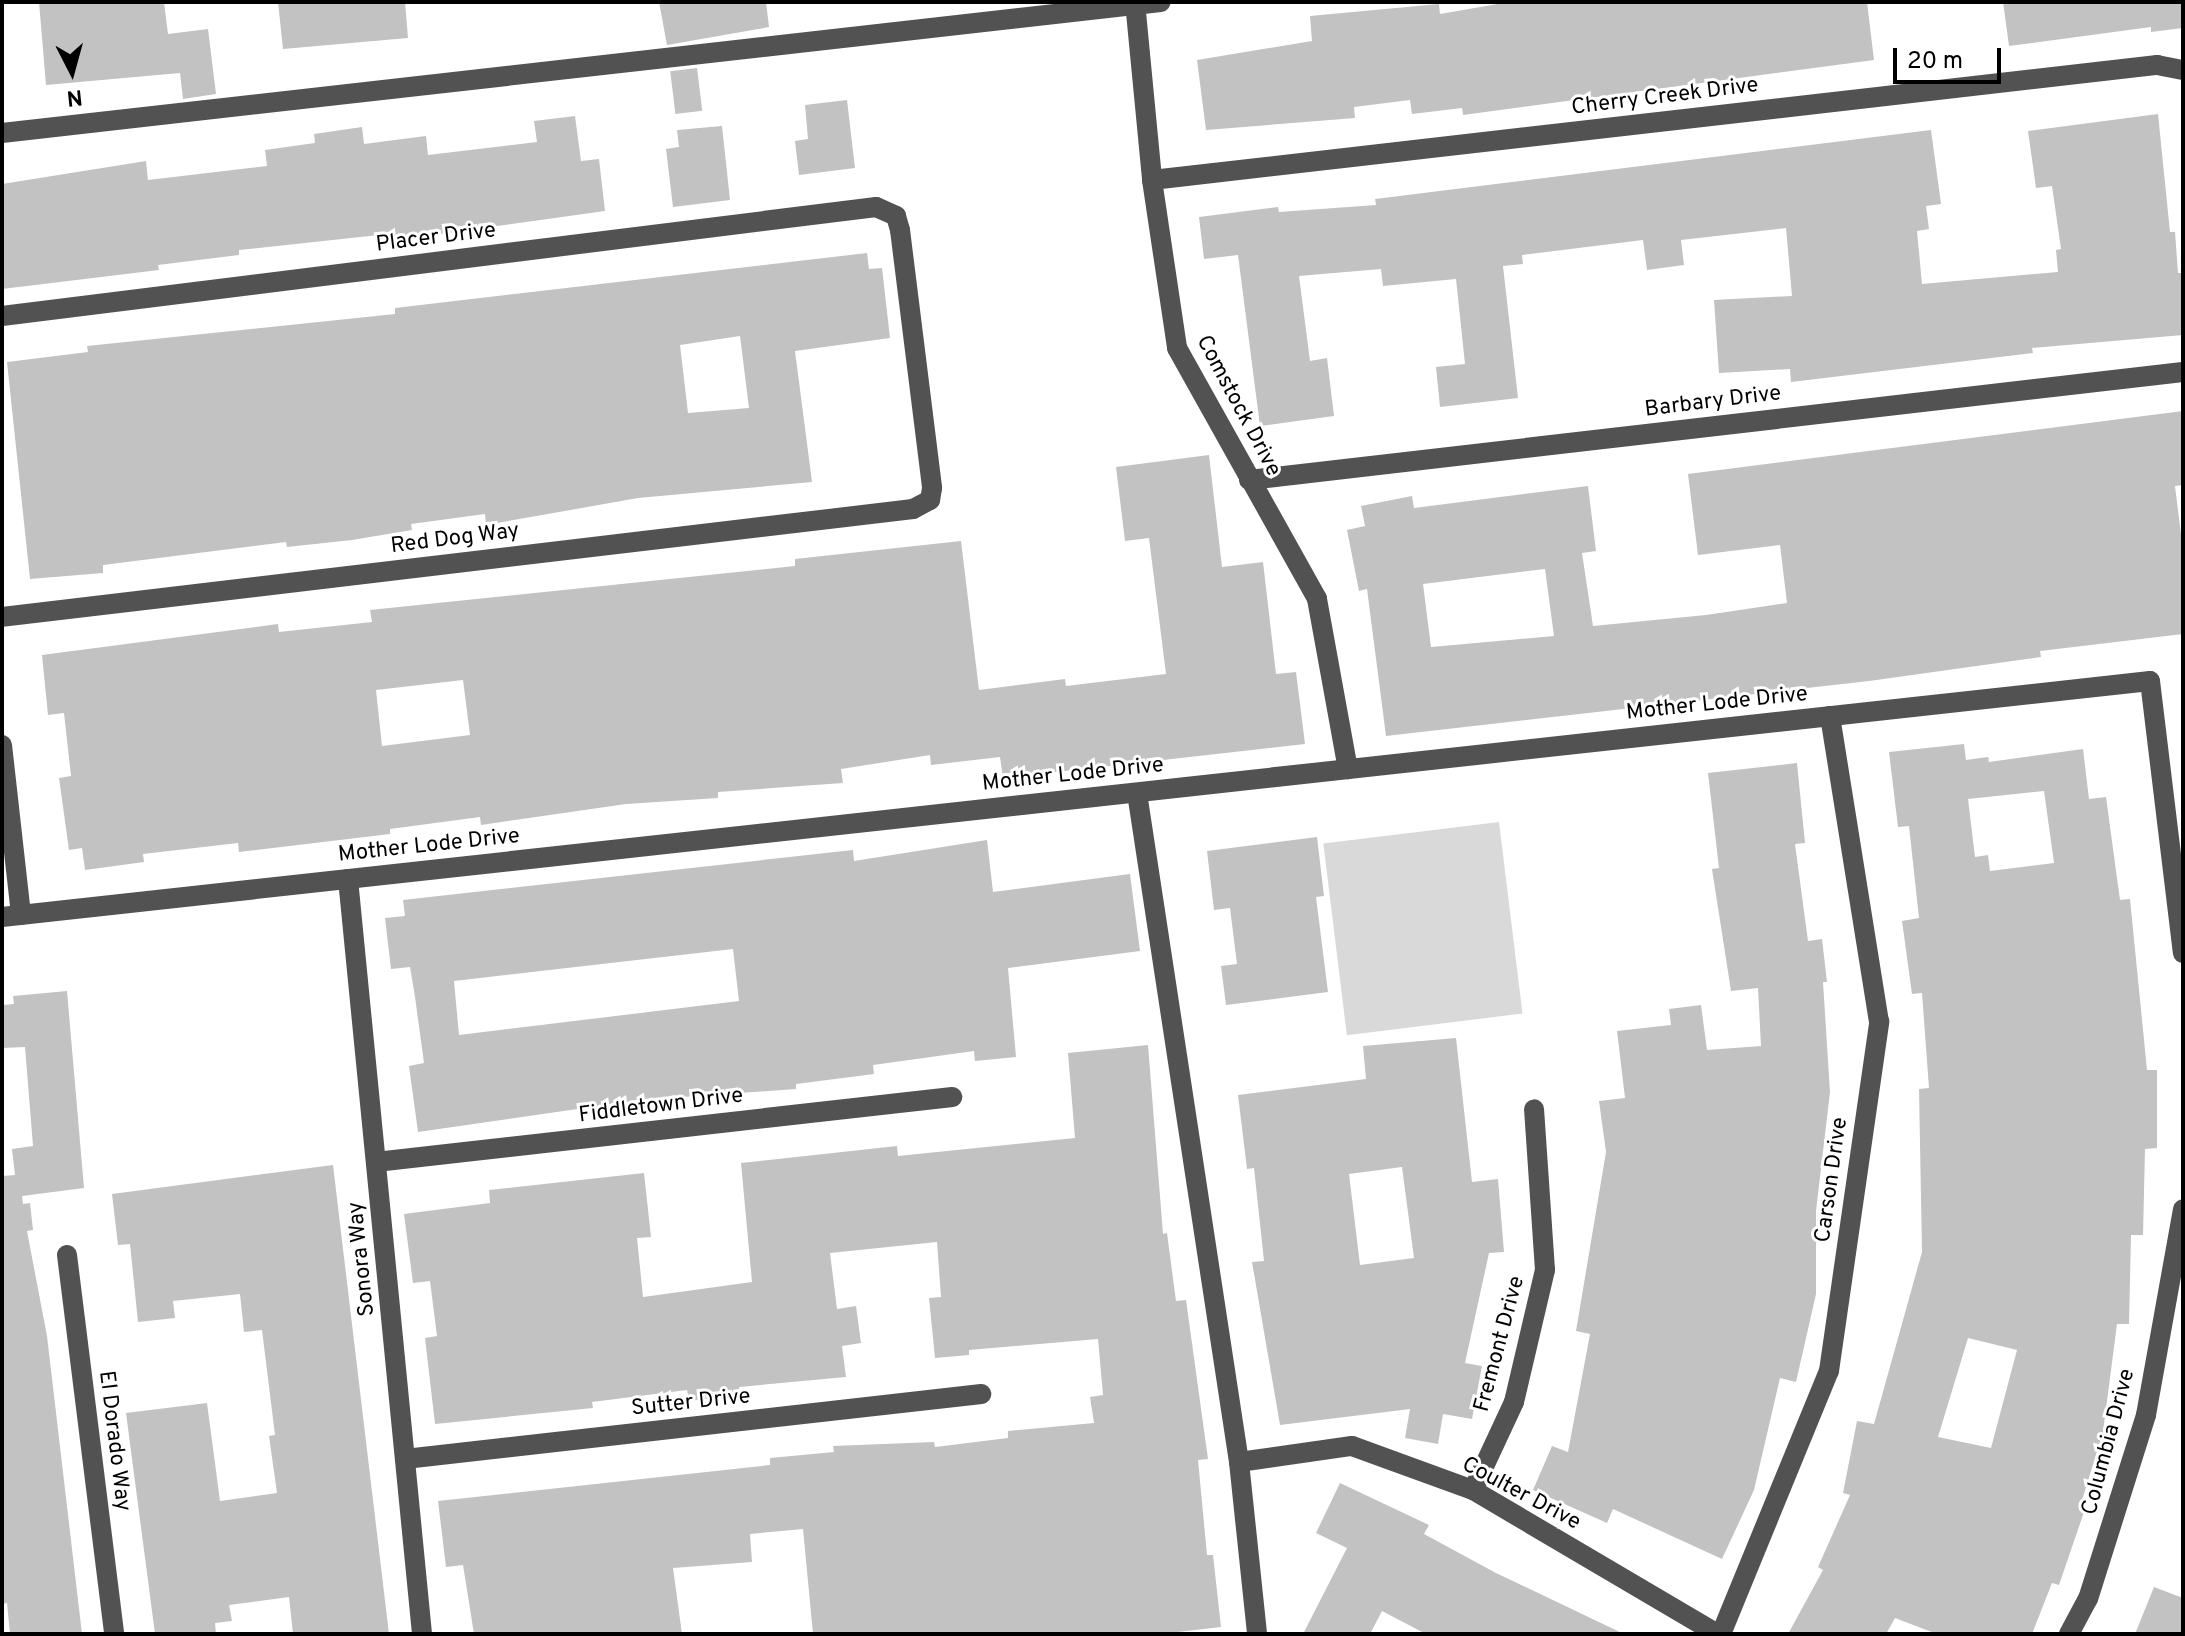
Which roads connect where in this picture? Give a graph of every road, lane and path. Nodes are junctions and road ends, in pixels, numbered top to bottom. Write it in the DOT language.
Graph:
graph roads {
  1 [pos="1161,2"];
  2 [pos="1135,4"];
  3 [pos="2183,70"];
  4 [pos="2,133"];
  5 [pos="1152,180"];
  6 [pos="2,316"];
  7 [pos="2183,372"];
  8 [pos="1249,480"];
  9 [pos="913,509"];
  10 [pos="2,617"];
  11 [pos="1830,716"];
  12 [pos="2,745"];
  13 [pos="1348,769"];
  14 [pos="1137,793"];
  15 [pos="348,879"];
  16 [pos="12,916"];
  17 [pos="2183,953"];
  18 [pos="952,1097"];
  19 [pos="1534,1109"];
  20 [pos="376,1162"];
  21 [pos="2183,1209"];
  22 [pos="67,1255"];
  23 [pos="981,1394"];
  24 [pos="405,1459"];
  25 [pos="1239,1462"];
  26 [pos="1473,1490"];
  27 [pos="114,1634"];
  28 [pos="422,1634"];
  29 [pos="1257,1634"];
  30 [pos="1719,1634"];
  31 [pos="2069,1634"];
  1 -- 2 [label="street"];
  2 -- 4 [label="street"];
  2 -- 5 [label="street, Comstock Drive"];
  3 -- 5 [label="street, Cherry Creek Drive"];
  5 -- 8 [label="street, Comstock Drive"];
  6 -- 9 [label="street, Placer Drive"];
  7 -- 8 [label="street, Barbary Drive"];
  8 -- 13 [label="street, Comstock Drive"];
  9 -- 10 [label="street, Red Dog Way"];
  11 -- 13 [label="street, Mother Lode Drive"];
  11 -- 17 [label="street, Mother Lode Drive"];
  11 -- 30 [label="street, Carson Drive"];
  12 -- 16 [label="street"];
  13 -- 14 [label="street, Mother Lode Drive"];
  14 -- 15 [label="street, Mother Lode Drive"];
  14 -- 25 [label="street"];
  15 -- 16 [label="street, Mother Lode Drive"];
  15 -- 20 [label="street, Sonora Way"];
  18 -- 20 [label="street, Fiddletown Drive"];
  19 -- 26 [label="street, Fremont Drive"];
  20 -- 24 [label="street, Sonora Way"];
  21 -- 31 [label="street, Columbia Drive"];
  22 -- 27 [label="street, El Dorado Way"];
  23 -- 24 [label="street, Sutter Drive"];
  24 -- 28 [label="street, Sonora Way"];
  25 -- 26 [label="street, Coulter Drive"];
  25 -- 29 [label="street"];
  26 -- 30 [label="street, Coulter Drive"];
}
